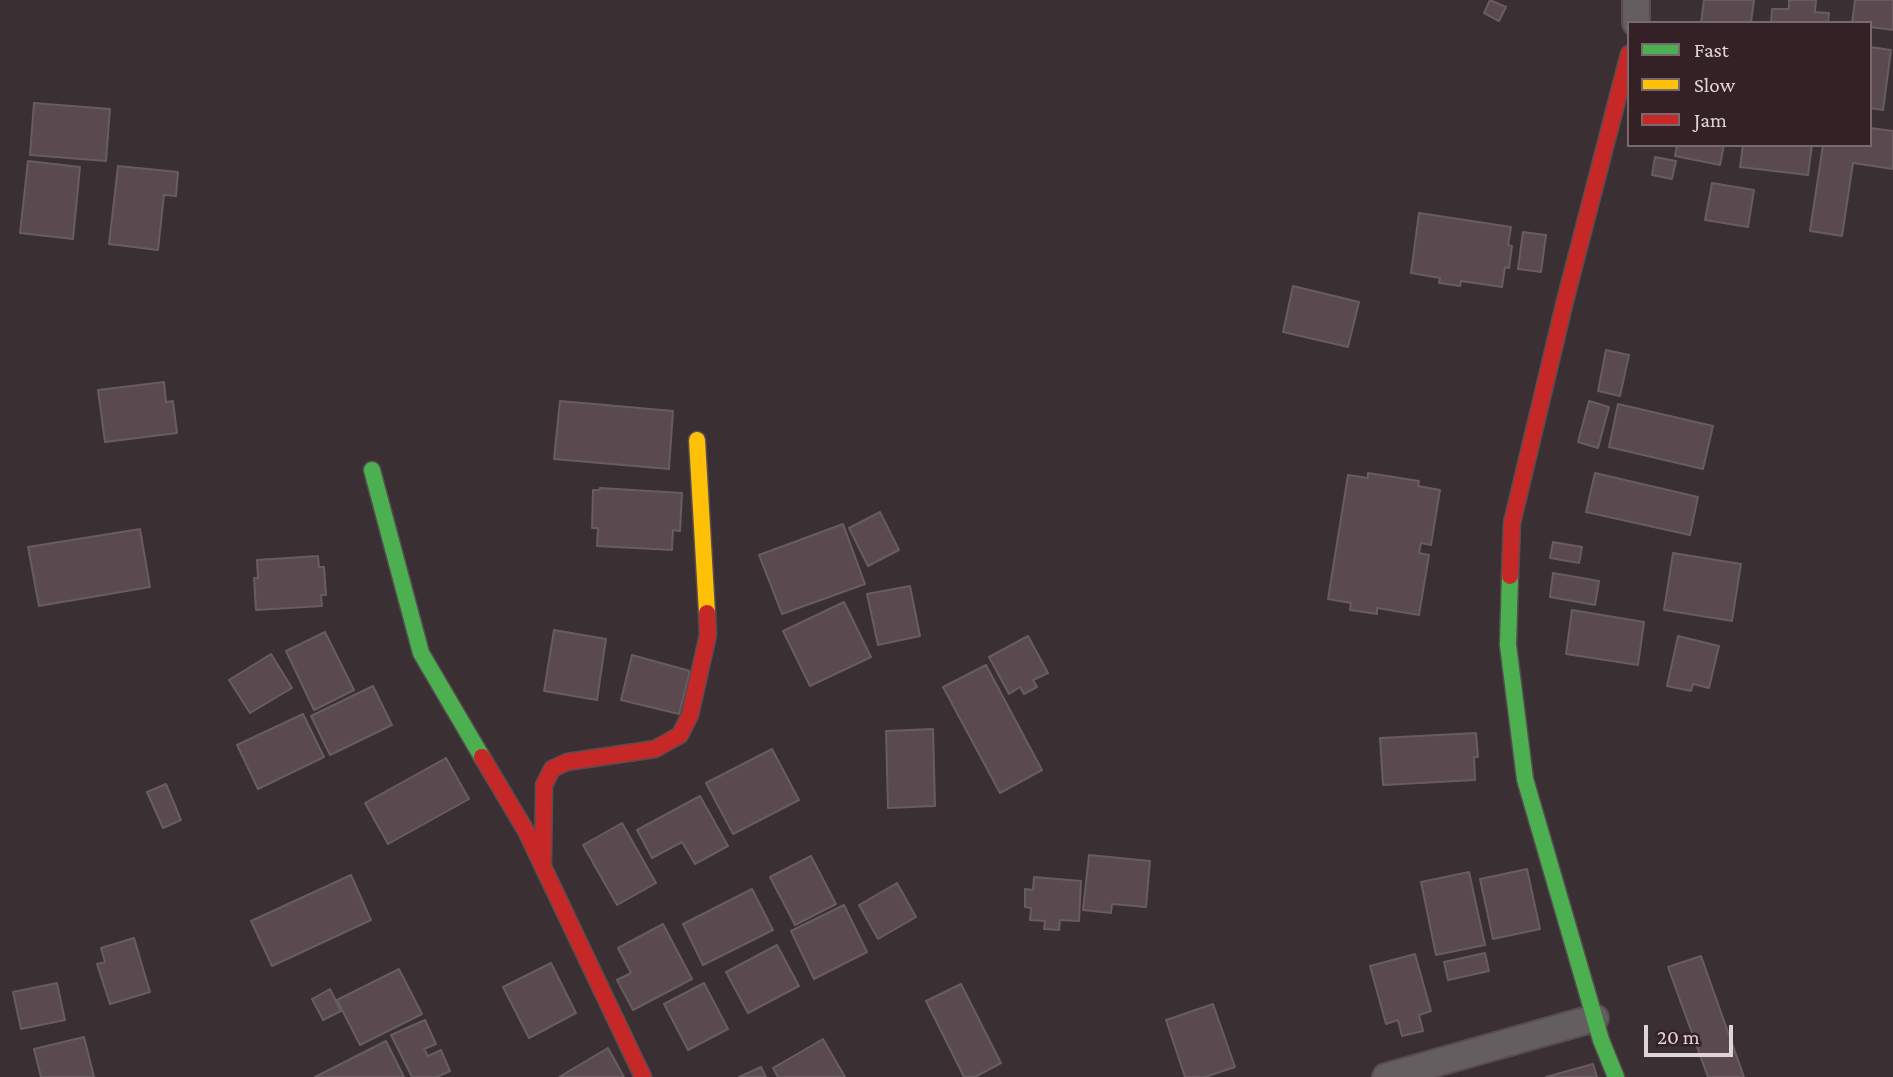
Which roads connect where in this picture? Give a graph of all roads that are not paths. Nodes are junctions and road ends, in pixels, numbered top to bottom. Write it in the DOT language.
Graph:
graph roads {
  1 [pos="1636,0"];
  2 [pos="1636,21"];
  3 [pos="1627,62"];
  4 [pos="697,440"];
  5 [pos="372,470"];
  6 [pos="542,866"];
  7 [pos="1595,1018"];
  8 [pos="643,1077"];
  9 [pos="1386,1077"];
  10 [pos="1616,1077"];
  1 -- 2 [label="street"];
  3 -- 7 [label="street"];
  4 -- 6 [label="street"];
  5 -- 6 [label="street"];
  6 -- 8 [label="street"];
  7 -- 9 [label="street"];
  7 -- 10 [label="street"];
}
